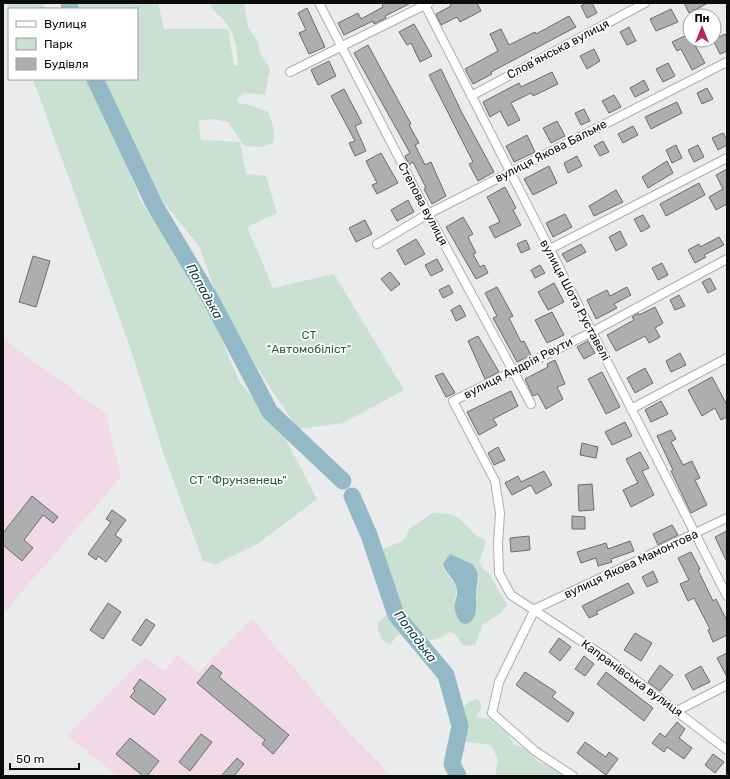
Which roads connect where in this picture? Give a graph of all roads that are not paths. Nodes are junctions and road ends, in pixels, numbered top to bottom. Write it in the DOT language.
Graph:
graph roads {
  1 [pos="319,3"];
  2 [pos="645,3"];
  3 [pos="426,4"];
  4 [pos="341,47"];
  5 [pos="727,62"];
  6 [pos="290,72"];
  7 [pos="471,96"];
  8 [pos="727,158"];
  9 [pos="509,173"];
  10 [pos="428,214"];
  11 [pos="377,244"];
  12 [pos="548,250"];
  13 [pos="727,259"];
  14 [pos="592,332"];
  15 [pos="727,358"];
  16 [pos="513,370"];
  17 [pos="531,404"];
  18 [pos="631,410"];
  19 [pos="727,518"];
  20 [pos="694,534"];
  21 [pos="727,596"];
  22 [pos="535,609"];
  23 [pos="727,685"];
  24 [pos="678,711"];
  25 [pos="727,750"];
  26 [pos="573,776"];
  1 -- 4 [label="street, Степова вулиця"];
  2 -- 7 [label="street, Словʼянська вулиця"];
  3 -- 4 [label="street"];
  3 -- 7 [label="street, вулиця Шота Руставелі"];
  4 -- 6 [label="street"];
  4 -- 10 [label="street, Степова вулиця"];
  5 -- 9 [label="street, вулиця Якова Бальме"];
  7 -- 9 [label="street, вулиця Шота Руставелі"];
  8 -- 12 [label="street"];
  9 -- 10 [label="street, вулиця Якова Бальме"];
  9 -- 12 [label="street, вулиця Шота Руставелі"];
  10 -- 11 [label="street, вулиця Якова Бальме"];
  10 -- 16 [label="street, Степова вулиця"];
  12 -- 14 [label="street, вулиця Шота Руставелі"];
  13 -- 14 [label="street, вулиця Андрія Реути"];
  14 -- 16 [label="street, вулиця Андрія Реути"];
  14 -- 18 [label="street, вулиця Шота Руставелі"];
  15 -- 18 [label="street"];
  16 -- 17 [label="street, Степова вулиця"];
  16 -- 22 [label="street, вулиця Андрія Реути"];
  18 -- 20 [label="street, вулиця Шота Руставелі"];
  19 -- 20 [label="street, вулиця Якова Мамонтова"];
  20 -- 21 [label="street, вулиця Шота Руставелі"];
  20 -- 22 [label="street, вулиця Якова Мамонтова"];
  22 -- 24 [label="street, Капранівська вулиця"];
  22 -- 26 [label="street"];
  23 -- 24 [label="street"];
  24 -- 25 [label="street, Капранівська вулиця"];
}
